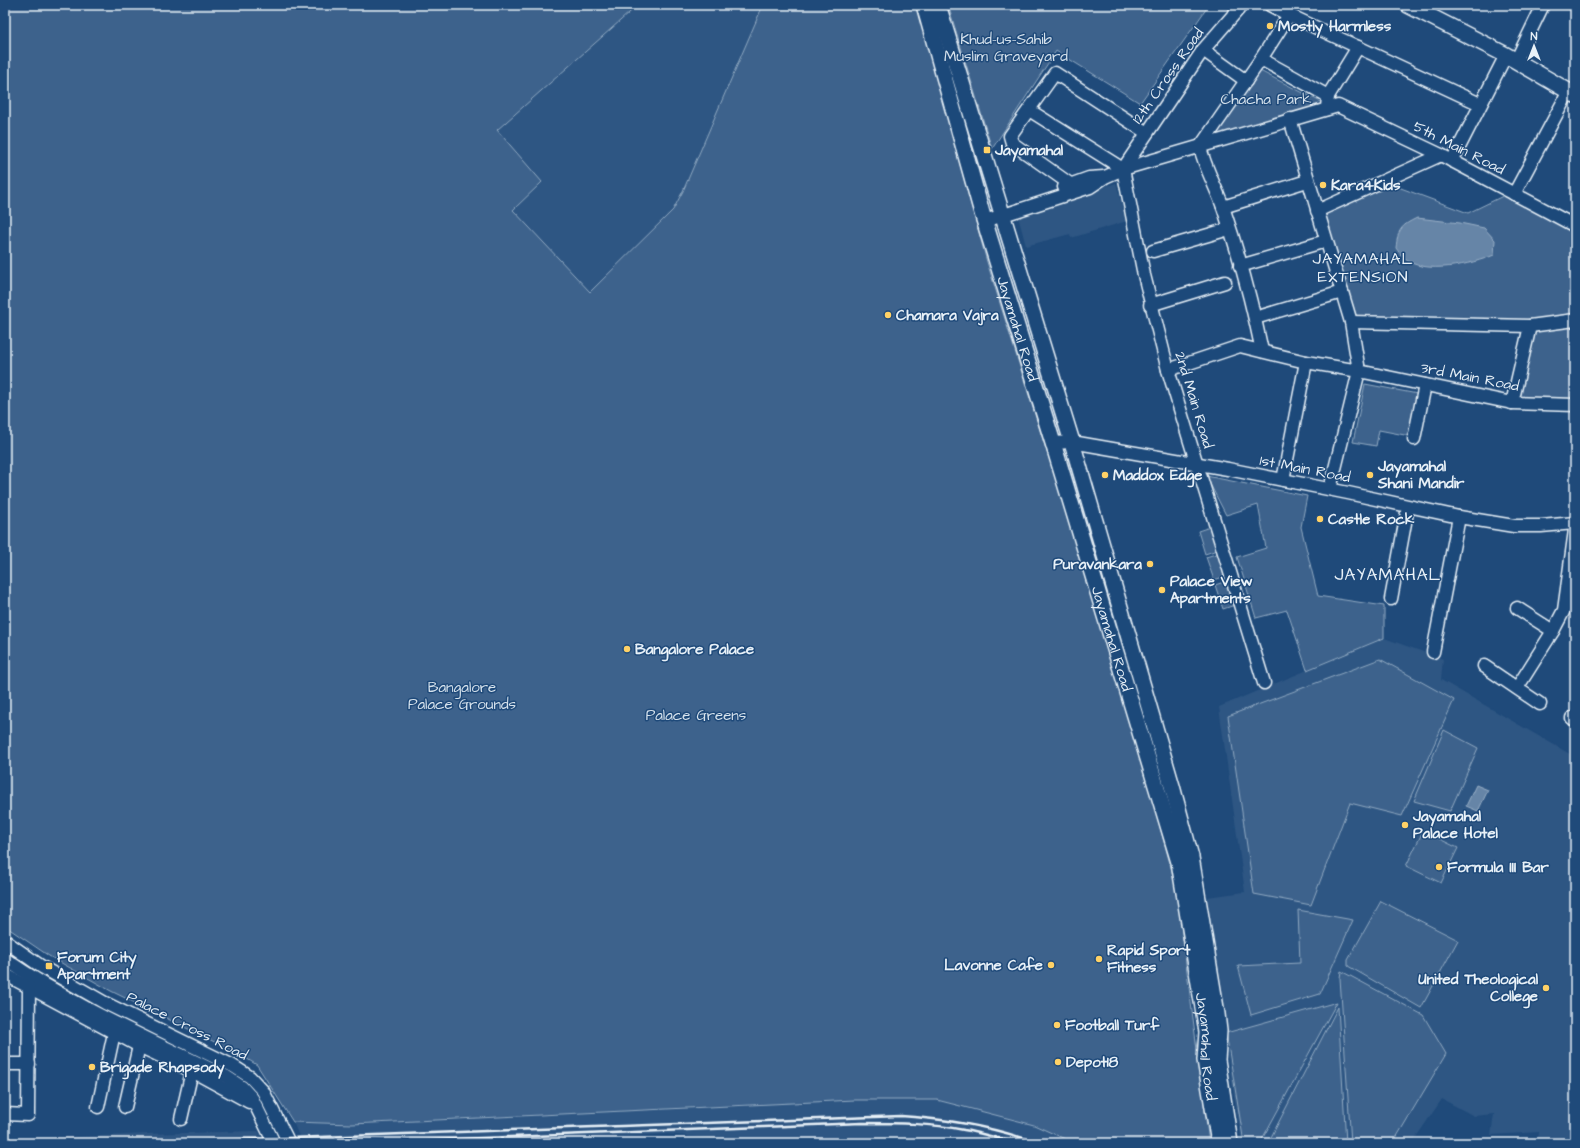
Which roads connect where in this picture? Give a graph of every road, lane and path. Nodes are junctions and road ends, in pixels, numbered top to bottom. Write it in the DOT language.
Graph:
graph roads {
  1 [pos="924,5"];
  2 [pos="938,5"];
  3 [pos="1242,5"];
  4 [pos="1270,5"];
  5 [pos="1408,5"];
  6 [pos="1543,5"];
  7 [pos="1289,16"];
  8 [pos="1358,47"];
  9 [pos="1203,50"];
  10 [pos="1511,58"];
  11 [pos="1261,59"];
  12 [pos="1246,81"];
  13 [pos="1572,93"];
  14 [pos="1328,96"];
  15 [pos="1480,104"];
  16 [pos="1327,109"];
  17 [pos="1029,110"];
  18 [pos="1290,119"];
  19 [pos="1147,132"];
  20 [pos="1200,147"];
  21 [pos="1441,155"];
  22 [pos="1452,162"];
  23 [pos="1123,169"];
  24 [pos="1105,177"];
  25 [pos="1307,181"];
  26 [pos="1070,184"];
  27 [pos="1514,194"];
  28 [pos="1222,207"];
  29 [pos="1317,211"];
  30 [pos="1001,212"];
  31 [pos="983,217"];
  32 [pos="1575,226"];
  33 [pos="1229,229"];
  34 [pos="1326,241"];
  35 [pos="1153,251"];
  36 [pos="1240,266"];
  37 [pos="1225,282"];
  38 [pos="1342,292"];
  39 [pos="1150,305"];
  40 [pos="1255,318"];
  41 [pos="1575,320"];
  42 [pos="1351,322"];
  43 [pos="1530,326"];
  44 [pos="1262,351"];
  45 [pos="1306,362"];
  46 [pos="1168,370"];
  47 [pos="1359,371"];
  48 [pos="1425,385"];
  49 [pos="1512,403"];
  50 [pos="1575,405"];
  51 [pos="1414,439"];
  52 [pos="1072,442"];
  53 [pos="1053,443"];
  54 [pos="1197,464"];
  55 [pos="1284,480"];
  56 [pos="1330,490"];
  57 [pos="1408,507"];
  58 [pos="1459,517"];
  59 [pos="1575,523"];
  60 [pos="1575,530"];
  61 [pos="1391,599"];
  62 [pos="1517,608"];
  63 [pos="1553,632"];
  64 [pos="1434,652"];
  65 [pos="1484,666"];
  66 [pos="1264,683"];
  67 [pos="1517,688"];
  68 [pos="1540,704"];
  69 [pos="5,941"];
  70 [pos="5,959"];
  71 [pos="5,972"];
  72 [pos="29,987"];
  73 [pos="1219,1031"];
  74 [pos="114,1033"];
  75 [pos="138,1046"];
  76 [pos="5,1064"];
  77 [pos="28,1064"];
  78 [pos="192,1071"];
  79 [pos="248,1102"];
  80 [pos="125,1106"];
  81 [pos="98,1107"];
  82 [pos="5,1114"];
  83 [pos="276,1118"];
  84 [pos="181,1119"];
  85 [pos="262,1120"];
  86 [pos="274,1143"];
  87 [pos="289,1143"];
  88 [pos="1219,1143"];
  89 [pos="1230,1143"];
  90 [pos="1240,1143"];
  1 -- 31 [label="main road, Jayamahal Road"];
  2 -- 30 [label="main road, Jayamahal Road"];
  3 -- 9 [label="street, 12th Cross Road"];
  4 -- 7 [label="street"];
  5 -- 10 [label="main road"];
  6 -- 10 [label="street"];
  7 -- 8 [label="street"];
  7 -- 11 [label="street"];
  8 -- 14 [label="street"];
  8 -- 15 [label="street"];
  9 -- 12 [label="street"];
  9 -- 19 [label="street, 12th Cross Road"];
  10 -- 13 [label="main road"];
  10 -- 15 [label="street"];
  11 -- 12 [label="street"];
  11 -- 14 [label="street"];
  12 -- 20 [label="street"];
  13 -- 27 [label="street"];
  14 -- 16 [label="street"];
  15 -- 22 [label="street"];
  16 -- 18 [label="street, 5th Main Road"];
  16 -- 21 [label="street, 5th Main Road"];
  17 -- 19 [label="street"];
  17 -- 23 [label="street"];
  17 -- 26 [label="street"];
  18 -- 20 [label="street, 5th Main Road"];
  18 -- 25 [label="street"];
  19 -- 23 [label="street, 12th Cross Road"];
  20 -- 23 [label="street, 5th Main Road"];
  20 -- 28 [label="street"];
  21 -- 22 [label="street, 5th Main Road"];
  21 -- 29 [label="street"];
  22 -- 27 [label="street, 5th Main Road"];
  23 -- 24 [label="street, 5th Main Road"];
  23 -- 39 [label="street, 2nd Main Road"];
  24 -- 26 [label="street, 5th Main Road"];
  24 -- 30 [label="street, 5th Main Road"];
  25 -- 28 [label="street"];
  25 -- 29 [label="street"];
  26 -- 30 [label="street, 5th Main Road"];
  27 -- 32 [label="street, 5th Main Road"];
  28 -- 33 [label="street"];
  29 -- 34 [label="street"];
  30 -- 31 [label="street"];
  30 -- 52 [label="main road, Jayamahal Road"];
  31 -- 53 [label="main road, Jayamahal Road"];
  33 -- 35 [label="street"];
  33 -- 36 [label="street"];
  34 -- 36 [label="street"];
  34 -- 38 [label="street"];
  36 -- 40 [label="street"];
  37 -- 39 [label="street"];
  38 -- 40 [label="street"];
  38 -- 42 [label="street"];
  39 -- 46 [label="street, 2nd Main Road"];
  40 -- 44 [label="street"];
  41 -- 43 [label="street"];
  42 -- 43 [label="street"];
  42 -- 47 [label="street"];
  43 -- 49 [label="street"];
  44 -- 45 [label="street, 3rd Main Road"];
  44 -- 46 [label="street, 3rd Main Road"];
  45 -- 47 [label="street, 3rd Main Road"];
  45 -- 55 [label="street"];
  46 -- 54 [label="street, 2nd Main Road"];
  47 -- 48 [label="street, 3rd Main Road"];
  47 -- 56 [label="street"];
  48 -- 49 [label="street, 3rd Main Road"];
  48 -- 51 [label="street"];
  49 -- 50 [label="street, 3rd Main Road"];
  52 -- 53 [label="street, 1st Main Road"];
  52 -- 54 [label="street, 1st Main Road"];
  52 -- 73 [label="main road, Jayamahal Road"];
  53 -- 88 [label="main road, Jayamahal Road"];
  54 -- 55 [label="street, 1st Main Road"];
  54 -- 66 [label="street, 2nd Main Road"];
  55 -- 56 [label="street, 1st Main Road"];
  56 -- 57 [label="street, 1st Main Road"];
  57 -- 58 [label="street, 1st Main Road"];
  57 -- 61 [label="street"];
  58 -- 59 [label="street, 1st Main Road"];
  58 -- 64 [label="street"];
  60 -- 63 [label="street"];
  62 -- 63 [label="street"];
  63 -- 67 [label="street"];
  65 -- 67 [label="street"];
  67 -- 68 [label="street"];
  69 -- 83 [label="street, Palace Cross Road"];
  70 -- 85 [label="street, Palace Cross Road"];
  71 -- 72 [label="street"];
  72 -- 74 [label="street"];
  72 -- 77 [label="street"];
  73 -- 89 [label="main road, Jayamahal Road"];
  73 -- 90 [label="main road"];
  74 -- 75 [label="street"];
  74 -- 81 [label="street"];
  75 -- 78 [label="street"];
  75 -- 80 [label="street"];
  76 -- 77 [label="street"];
  77 -- 82 [label="street"];
  78 -- 79 [label="street"];
  78 -- 84 [label="street"];
  83 -- 85 [label="street"];
  83 -- 87 [label="street, Palace Cross Road"];
  85 -- 86 [label="street, Palace Cross Road"];
}
